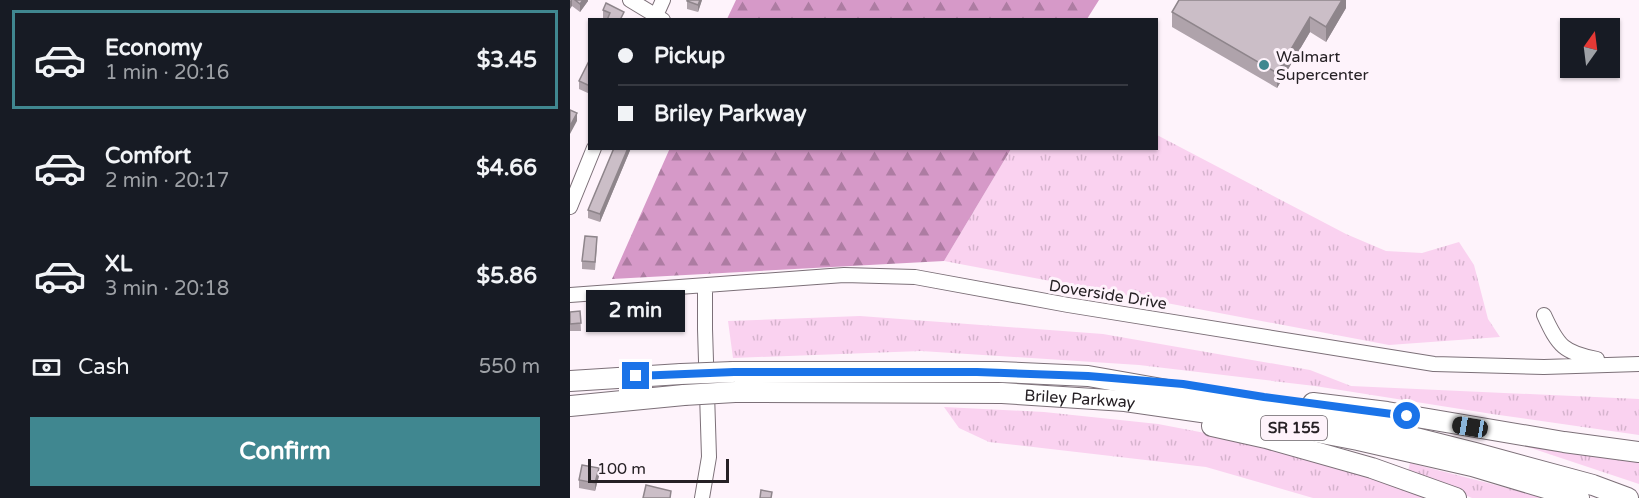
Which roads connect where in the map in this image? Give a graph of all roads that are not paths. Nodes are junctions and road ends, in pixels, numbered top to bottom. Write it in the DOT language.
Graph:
graph roads {
  1 [pos="630,0"];
  2 [pos="663,0"];
  3 [pos="658,18"];
  4 [pos="593,150"];
  5 [pos="570,207"];
  6 [pos="705,286"];
  7 [pos="570,295"];
  8 [pos="1544,315"];
  9 [pos="1635,364"];
  10 [pos="1088,376"];
  11 [pos="570,381"];
  12 [pos="1002,393"];
  13 [pos="570,406"];
  14 [pos="1639,452"];
  15 [pos="702,498"];
  16 [pos="1456,498"];
  17 [pos="1579,498"];
  18 [pos="1628,498"];
  1 -- 3 [label="street"];
  2 -- 3 [label="street"];
  4 -- 5 [label="street"];
  6 -- 7 [label="street, Doverside Drive"];
  6 -- 9 [label="street, Doverside Drive"];
  6 -- 15 [label="street"];
  8 -- 9 [label="street"];
  10 -- 11 [label="highway, Briley Parkway / SR 155, bridge"];
  10 -- 14 [label="highway"];
  10 -- 18 [label="highway, Briley Parkway / SR 155"];
  12 -- 13 [label="highway, Briley Parkway / SR 155, bridge"];
  12 -- 16 [label="highway"];
  12 -- 17 [label="highway, Briley Parkway / SR 155"];
}
